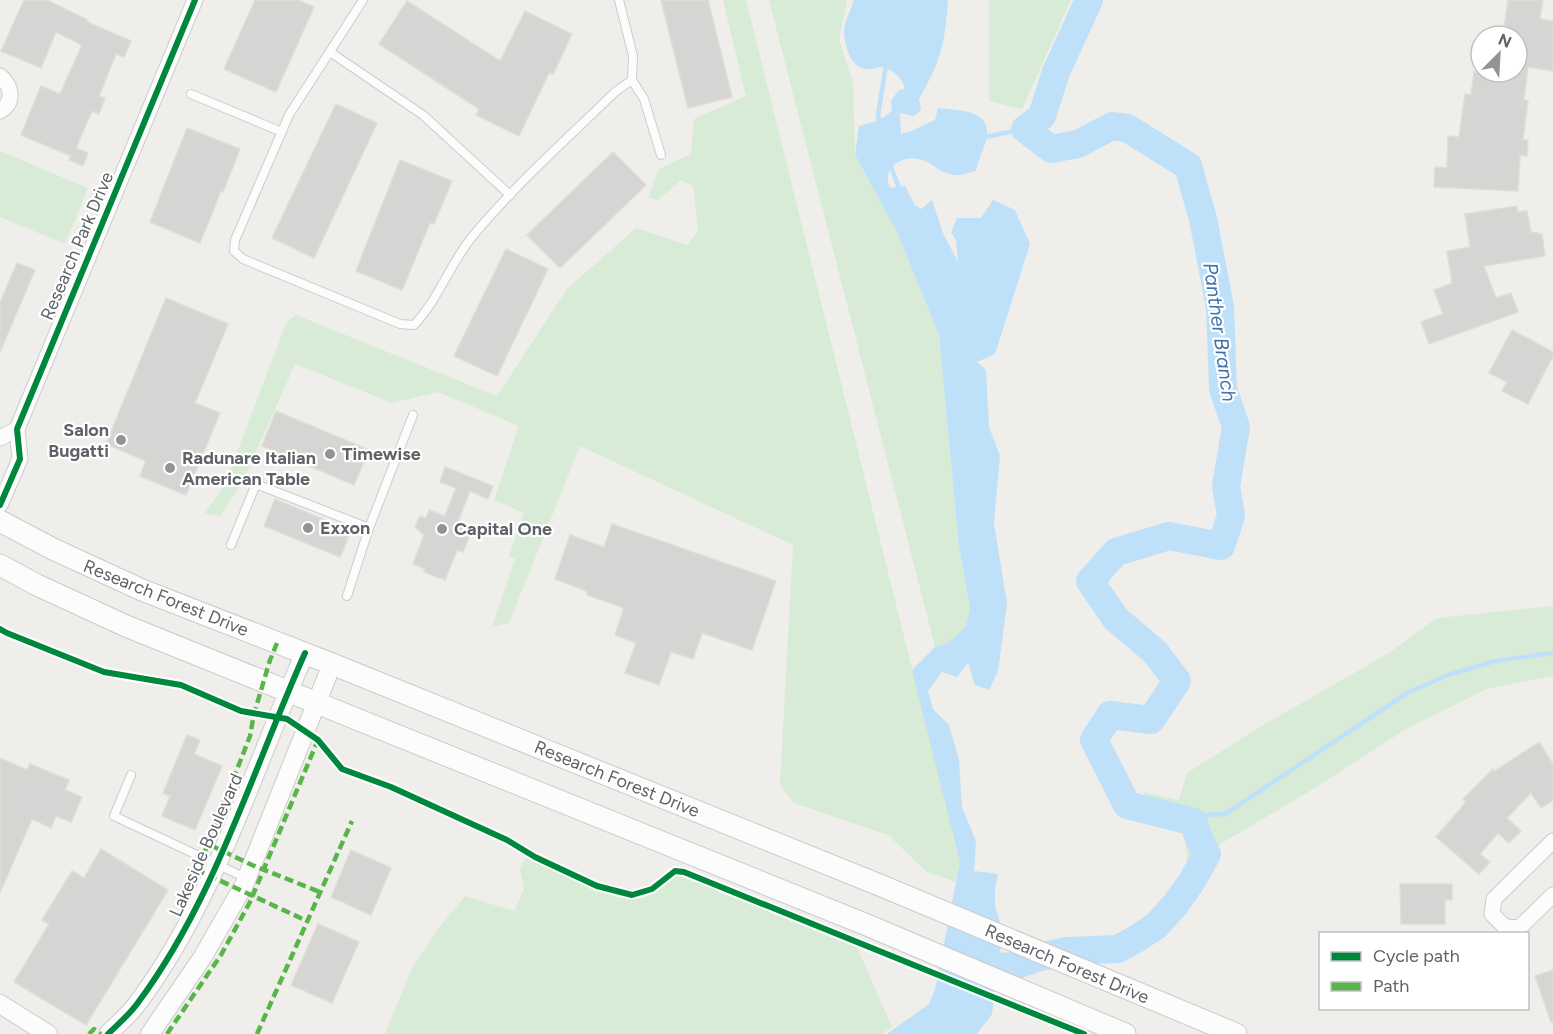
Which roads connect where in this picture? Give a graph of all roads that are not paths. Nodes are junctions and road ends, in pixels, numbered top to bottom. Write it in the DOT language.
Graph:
graph roads {
  1 [pos="195,0"];
  2 [pos="363,0"];
  3 [pos="619,0"];
  4 [pos="330,52"];
  5 [pos="0,76"];
  6 [pos="632,80"];
  7 [pos="191,94"];
  8 [pos="0,111"];
  9 [pos="282,132"];
  10 [pos="661,155"];
  11 [pos="510,195"];
  12 [pos="413,415"];
  13 [pos="17,429"];
  14 [pos="0,438"];
  15 [pos="0,505"];
  16 [pos="0,521"];
  17 [pos="369,528"];
  18 [pos="231,545"];
  19 [pos="0,565"];
  20 [pos="347,596"];
  21 [pos="305,653"];
  22 [pos="332,664"];
  23 [pos="288,691"];
  24 [pos="315,702"];
  25 [pos="131,775"];
  26 [pos="1553,841"];
  27 [pos="217,865"];
  28 [pos="246,879"];
  29 [pos="1553,895"];
  30 [pos="0,1004"];
  31 [pos="48,1034"];
  32 [pos="108,1034"];
  33 [pos="150,1034"];
  34 [pos="1125,1034"];
  35 [pos="1236,1034"];
  1 -- 13 [label="street, Research Park Drive"];
  2 -- 4 [label="lane"];
  3 -- 6 [label="lane"];
  4 -- 9 [label="lane"];
  4 -- 11 [label="lane"];
  5 -- 8 [label="street"];
  6 -- 10 [label="lane"];
  6 -- 11 [label="lane"];
  7 -- 9 [label="lane"];
  9 -- 11 [label="lane"];
  12 -- 17 [label="lane"];
  13 -- 14 [label="street"];
  13 -- 15 [label="street, Research Park Drive"];
  16 -- 21 [label="main road, Research Forest Drive"];
  17 -- 18 [label="lane"];
  17 -- 20 [label="lane"];
  19 -- 23 [label="main road"];
  21 -- 22 [label="main road, Research Forest Drive"];
  21 -- 23 [label="street, Lakeside Boulevard"];
  22 -- 24 [label="street"];
  22 -- 35 [label="main road, Research Forest Drive"];
  23 -- 24 [label="main road"];
  23 -- 27 [label="street, Lakeside Boulevard"];
  24 -- 28 [label="street"];
  24 -- 34 [label="main road"];
  25 -- 27 [label="lane"];
  26 -- 29 [label="street"];
  27 -- 28 [label="lane"];
  27 -- 32 [label="street, Lakeside Boulevard"];
  28 -- 33 [label="street"];
  30 -- 31 [label="street"];
}
